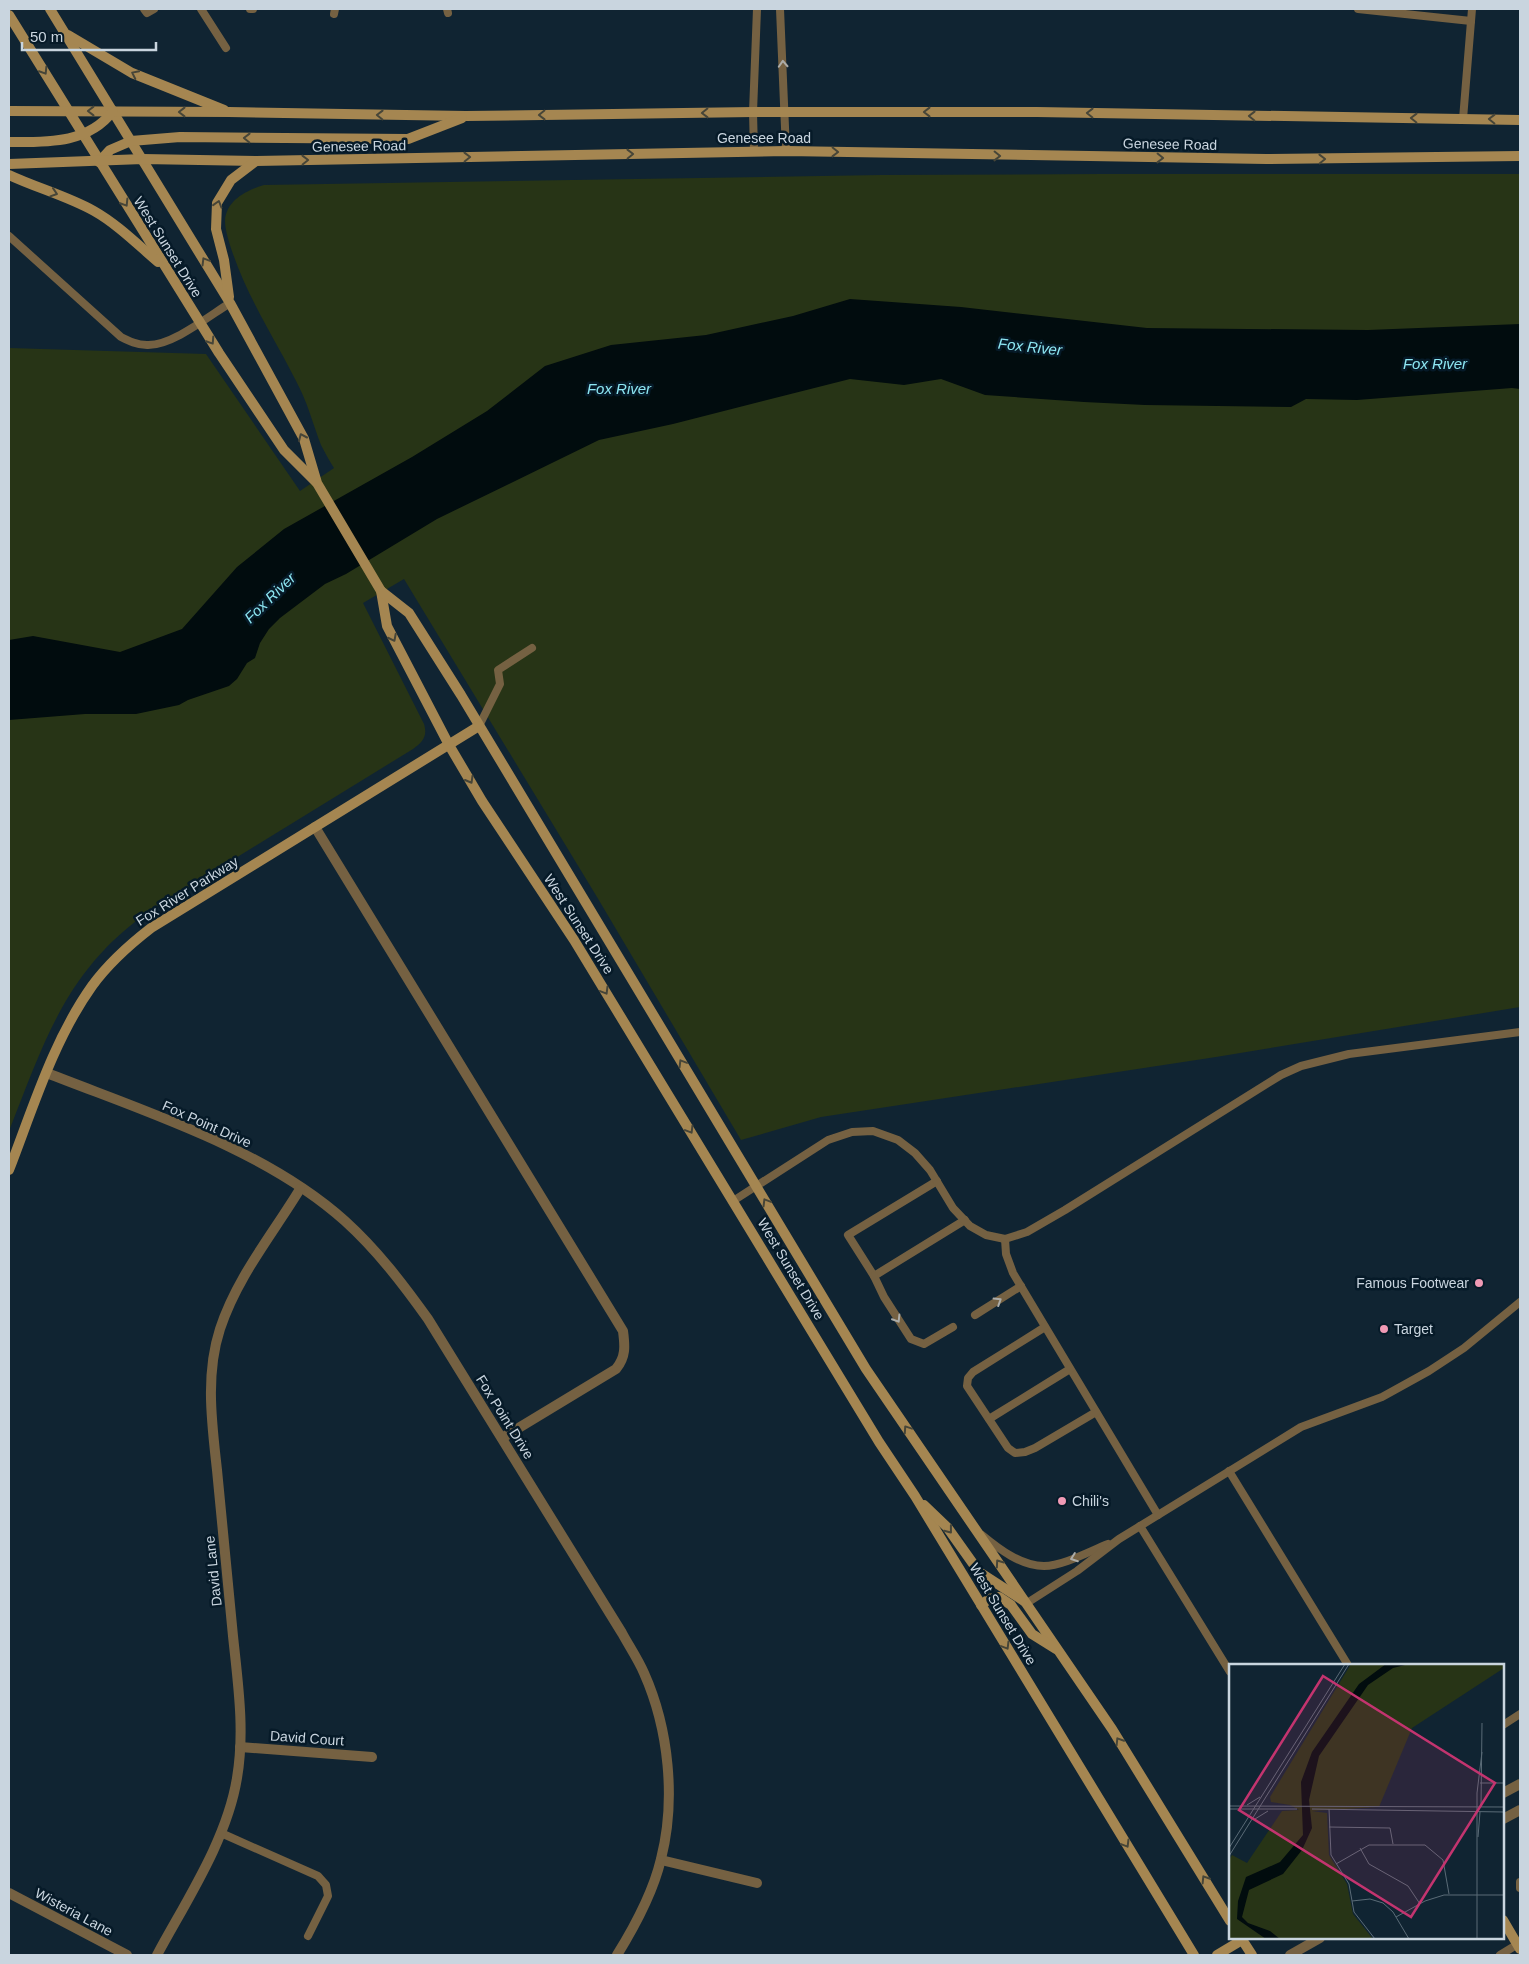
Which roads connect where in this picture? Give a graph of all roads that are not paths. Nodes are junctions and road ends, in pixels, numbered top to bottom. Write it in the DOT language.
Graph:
graph roads {
  1 [pos="50,9"];
  2 [pos="144,9"];
  3 [pos="154,9"];
  4 [pos="757,9"];
  5 [pos="780,9"];
  6 [pos="1358,9"];
  7 [pos="1472,9"];
  8 [pos="204,10"];
  9 [pos="9,15"];
  10 [pos="1471,21"];
  11 [pos="65,33"];
  12 [pos="226,48"];
  13 [pos="9,111"];
  14 [pos="68,111"];
  15 [pos="113,111"];
  16 [pos="229,112"];
  17 [pos="753,112"];
  18 [pos="785,112"];
  19 [pos="466,116"];
  20 [pos="1463,119"];
  21 [pos="1520,120"];
  22 [pos="83,135"];
  23 [pos="131,141"];
  24 [pos="9,142"];
  25 [pos="786,151"];
  26 [pos="754,152"];
  27 [pos="1520,156"];
  28 [pos="143,159"];
  29 [pos="256,161"];
  30 [pos="100,162"];
  31 [pos="9,164"];
  32 [pos="9,176"];
  33 [pos="9,236"];
  34 [pos="165,268"];
  35 [pos="230,303"];
  36 [pos="199,322"];
  37 [pos="317,483"];
  38 [pos="381,591"];
  39 [pos="532,648"];
  40 [pos="479,726"];
  41 [pos="450,745"];
  42 [pos="315,827"];
  43 [pos="1520,1032"];
  44 [pos="47,1073"];
  45 [pos="9,1170"];
  46 [pos="937,1181"];
  47 [pos="756,1186"];
  48 [pos="300,1189"];
  49 [pos="733,1201"];
  50 [pos="965,1220"];
  51 [pos="1004,1239"];
  52 [pos="874,1276"];
  53 [pos="1021,1286"];
  54 [pos="1520,1302"];
  55 [pos="975,1315"];
  56 [pos="953,1327"];
  57 [pos="1045,1327"];
  58 [pos="1070,1368"];
  59 [pos="1096,1412"];
  60 [pos="989,1419"];
  61 [pos="502,1438"];
  62 [pos="1229,1471"];
  63 [pos="915,1496"];
  64 [pos="1158,1515"];
  65 [pos="1140,1526"];
  66 [pos="977,1530"];
  67 [pos="1119,1539"];
  68 [pos="1027,1603"];
  69 [pos="981,1605"];
  70 [pos="1060,1652"];
  71 [pos="1347,1664"];
  72 [pos="1229,1670"];
  73 [pos="1520,1714"];
  74 [pos="1504,1724"];
  75 [pos="240,1747"];
  76 [pos="372,1757"];
  77 [pos="1520,1784"];
  78 [pos="1504,1792"];
  79 [pos="1520,1810"];
  80 [pos="1504,1818"];
  81 [pos="220,1833"];
  82 [pos="661,1860"];
  83 [pos="1520,1882"];
  84 [pos="757,1883"];
  85 [pos="1520,1888"];
  86 [pos="9,1893"];
  87 [pos="1229,1919"];
  88 [pos="1504,1922"];
  89 [pos="308,1936"];
  90 [pos="1243,1939"];
  91 [pos="1318,1939"];
  92 [pos="1519,1947"];
  93 [pos="127,1955"];
  94 [pos="157,1955"];
  95 [pos="617,1955"];
  96 [pos="1194,1955"];
  97 [pos="1217,1955"];
  98 [pos="1252,1955"];
  99 [pos="1290,1955"];
  100 [pos="1500,1955"];
  1 -- 11 [label="main road, West Sunset Drive"];
  2 -- 3 [label="lane"];
  4 -- 17 [label="lane"];
  18 -- 5 [label="lane, one-way"];
  6 -- 10 [label="lane"];
  7 -- 10 [label="lane"];
  8 -- 12 [label="lane"];
  9 -- 14 [label="main road, West Sunset Drive, one-way"];
  10 -- 20 [label="lane"];
  11 -- 15 [label="main road, West Sunset Drive"];
  16 -- 11 [label="main road, one-way"];
  13 -- 14 [label="main road, Genesee Road"];
  15 -- 14 [label="main road, Genesee Road, one-way"];
  14 -- 22 [label="main road, West Sunset Drive"];
  16 -- 15 [label="main road, Genesee Road, one-way"];
  15 -- 22 [label="main road"];
  15 -- 23 [label="main road, West Sunset Drive"];
  19 -- 16 [label="main road, Genesee Road, one-way"];
  17 -- 18 [label="main road, Genesee Road"];
  17 -- 19 [label="main road, Genesee Road, one-way"];
  17 -- 26 [label="lane"];
  20 -- 18 [label="main road, Genesee Road, one-way"];
  18 -- 25 [label="lane"];
  19 -- 23 [label="main road, one-way"];
  21 -- 20 [label="main road, Genesee Road, one-way"];
  22 -- 24 [label="main road"];
  22 -- 30 [label="main road, West Sunset Drive"];
  23 -- 28 [label="main road, West Sunset Drive"];
  23 -- 30 [label="main road"];
  25 -- 26 [label="main road, Genesee Road"];
  25 -- 27 [label="main road, Genesee Road, one-way"];
  29 -- 26 [label="main road, Genesee Road, one-way"];
  28 -- 29 [label="main road, Genesee Road"];
  28 -- 30 [label="main road, Genesee Road"];
  35 -- 28 [label="main road, West Sunset Drive, one-way"];
  35 -- 29 [label="main road, one-way"];
  30 -- 31 [label="main road, Genesee Road"];
  30 -- 34 [label="main road, West Sunset Drive, one-way"];
  32 -- 34 [label="main road, one-way"];
  33 -- 36 [label="lane"];
  34 -- 36 [label="main road, West Sunset Drive"];
  35 -- 36 [label="lane"];
  37 -- 35 [label="main road, West Sunset Drive, one-way"];
  36 -- 37 [label="main road, West Sunset Drive, one-way"];
  37 -- 38 [label="main road, West Sunset Drive"];
  38 -- 40 [label="main road, West Sunset Drive"];
  38 -- 41 [label="main road, West Sunset Drive, one-way"];
  39 -- 40 [label="lane"];
  40 -- 41 [label="main road, Fox River Parkway"];
  47 -- 40 [label="main road, West Sunset Drive, one-way"];
  41 -- 42 [label="main road, Fox River Parkway"];
  41 -- 49 [label="main road, West Sunset Drive, one-way"];
  42 -- 44 [label="main road, Fox River Parkway"];
  42 -- 61 [label="street"];
  43 -- 51 [label="lane"];
  44 -- 45 [label="main road, Fox River Parkway"];
  44 -- 48 [label="street, Fox Point Drive"];
  46 -- 47 [label="lane"];
  46 -- 50 [label="lane"];
  46 -- 52 [label="lane"];
  47 -- 49 [label="lane"];
  66 -- 47 [label="main road, West Sunset Drive, one-way"];
  48 -- 61 [label="street, Fox Point Drive"];
  48 -- 75 [label="street, David Lane"];
  49 -- 63 [label="main road, West Sunset Drive"];
  50 -- 51 [label="lane"];
  50 -- 52 [label="lane"];
  51 -- 53 [label="lane"];
  52 -- 56 [label="lane, one-way"];
  55 -- 53 [label="lane, one-way"];
  53 -- 57 [label="lane"];
  54 -- 62 [label="lane"];
  57 -- 58 [label="lane"];
  57 -- 60 [label="lane"];
  58 -- 59 [label="lane"];
  58 -- 60 [label="lane"];
  59 -- 60 [label="lane"];
  59 -- 64 [label="lane"];
  61 -- 82 [label="street, Fox Point Drive"];
  62 -- 64 [label="lane"];
  62 -- 71 [label="lane"];
  63 -- 68 [label="main road, one-way"];
  63 -- 69 [label="main road, West Sunset Drive"];
  64 -- 65 [label="lane"];
  65 -- 67 [label="lane"];
  65 -- 72 [label="lane"];
  67 -- 66 [label="lane, one-way"];
  68 -- 66 [label="main road, West Sunset Drive, one-way"];
  67 -- 68 [label="lane"];
  68 -- 70 [label="main road, West Sunset Drive"];
  69 -- 70 [label="main road"];
  69 -- 96 [label="main road, West Sunset Drive, one-way"];
  87 -- 70 [label="main road, West Sunset Drive, one-way"];
  73 -- 74 [label="lane"];
  75 -- 76 [label="street, David Court"];
  75 -- 81 [label="street, David Lane"];
  77 -- 78 [label="street"];
  79 -- 80 [label="street"];
  81 -- 89 [label="lane"];
  81 -- 94 [label="street, David Lane"];
  82 -- 84 [label="street"];
  82 -- 95 [label="street, Fox Point Drive"];
  83 -- 85 [label="lane"];
  86 -- 93 [label="street, Wisteria Lane"];
  88 -- 92 [label="main road"];
  90 -- 97 [label="main road"];
  90 -- 98 [label="main road"];
  91 -- 99 [label="street"];
  92 -- 100 [label="lane"];
}
